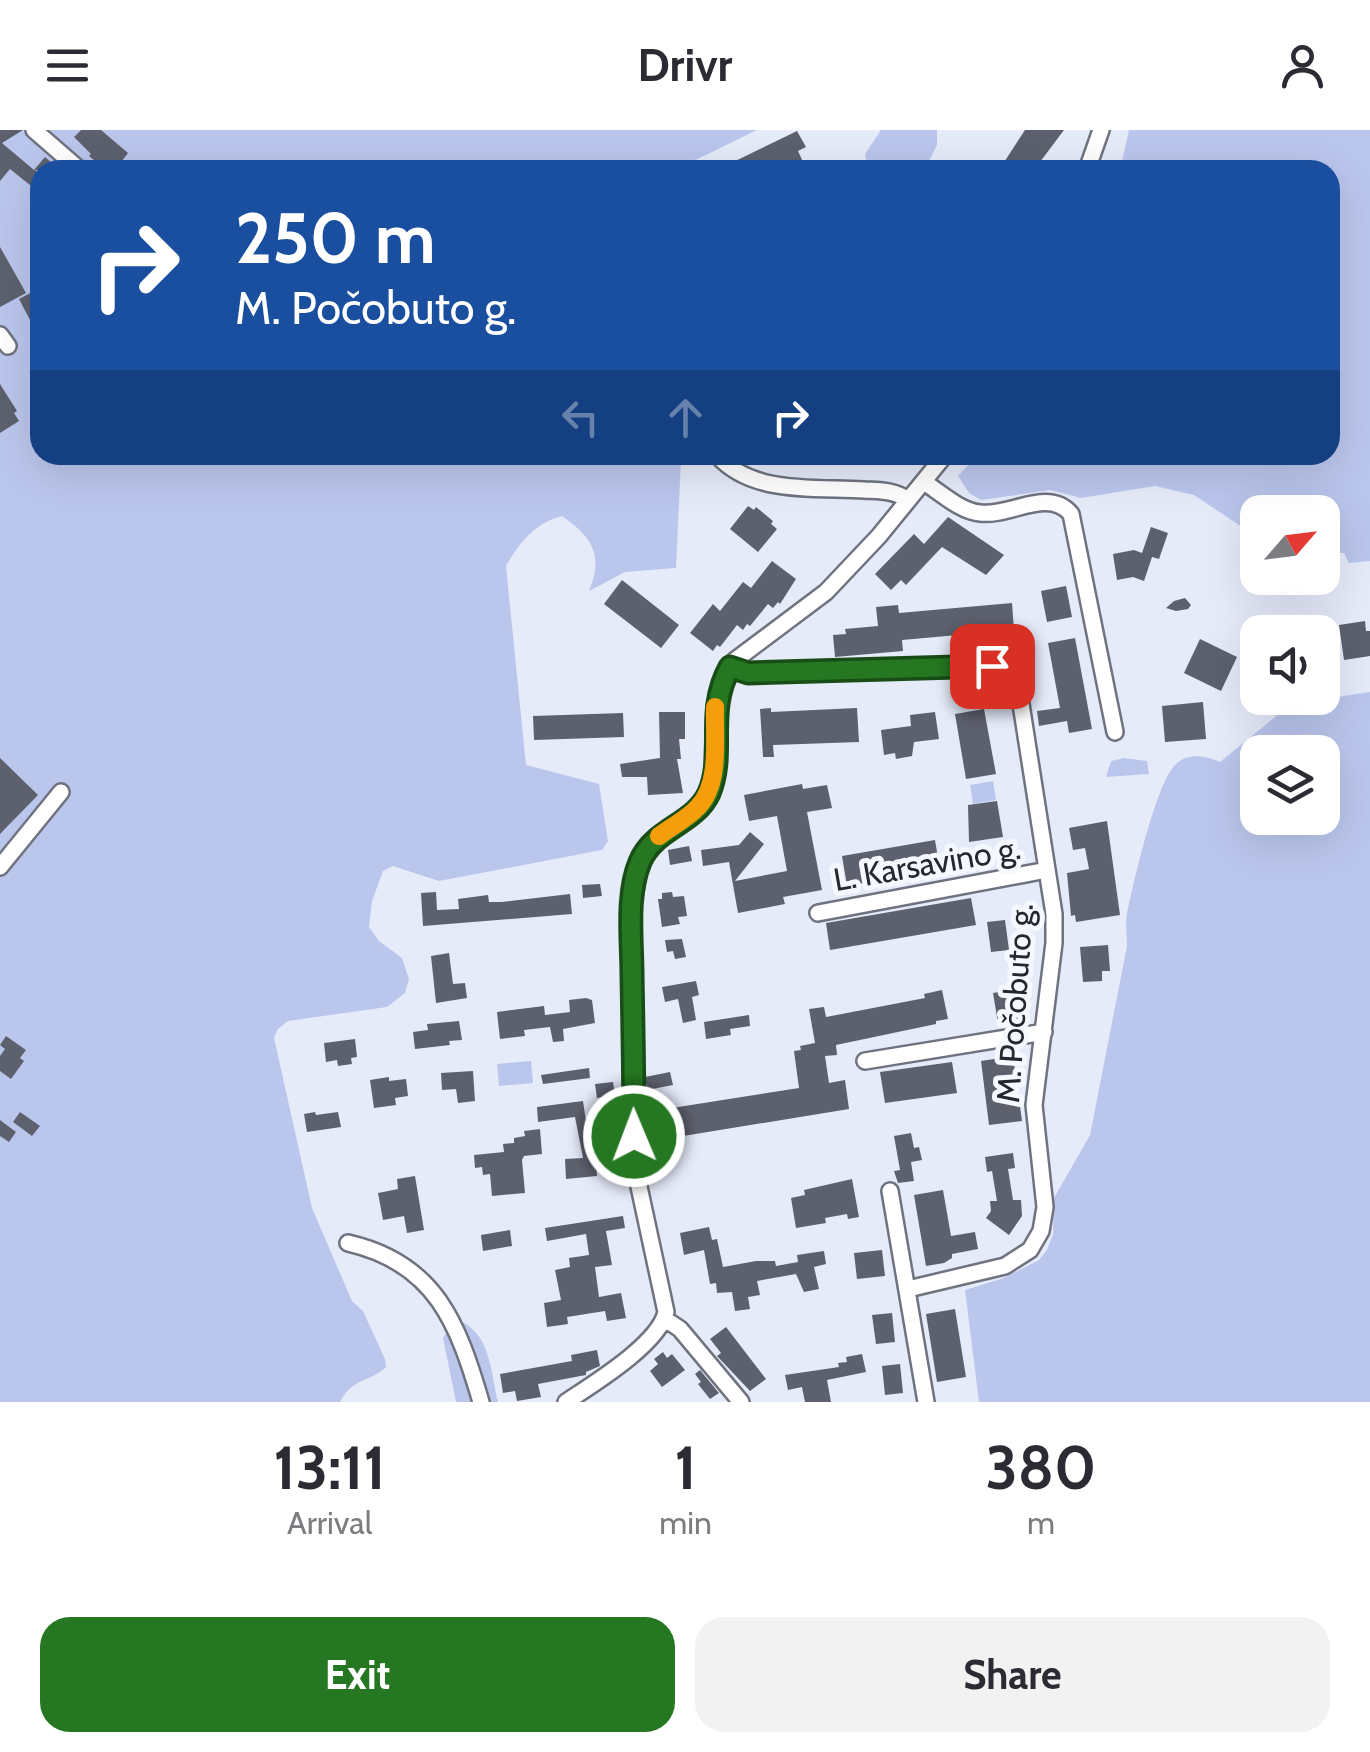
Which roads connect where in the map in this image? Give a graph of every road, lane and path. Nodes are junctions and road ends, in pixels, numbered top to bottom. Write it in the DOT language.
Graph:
graph roads {
  1 [pos="34,130"];
  2 [pos="1101,130"];
  3 [pos="68,160"];
  4 [pos="1091,160"];
  5 [pos="726,465"];
  6 [pos="937,465"];
  7 [pos="924,482"];
  8 [pos="908,500"];
  9 [pos="730,667"];
  10 [pos="1115,732"];
  11 [pos="62,792"];
  12 [pos="0,867"];
  13 [pos="1047,870"];
  14 [pos="818,912"];
  15 [pos="1044,1032"];
  16 [pos="864,1061"];
  17 [pos="890,1191"];
  18 [pos="348,1243"];
  19 [pos="908,1290"];
  20 [pos="665,1319"];
  21 [pos="481,1402"];
  22 [pos="566,1402"];
  23 [pos="741,1402"];
  24 [pos="926,1402"];
  1 -- 3 [label="street"];
  2 -- 4 [label="street"];
  5 -- 8 [label="street"];
  6 -- 7 [label="street"];
  7 -- 8 [label="street"];
  7 -- 10 [label="street"];
  8 -- 9 [label="street"];
  9 -- 13 [label="street, M. Počobuto g."];
  9 -- 20 [label="street"];
  11 -- 12 [label="street"];
  13 -- 14 [label="street, L. Karsavino g."];
  13 -- 15 [label="street, M. Počobuto g."];
  15 -- 16 [label="street"];
  15 -- 19 [label="street, M. Počobuto g."];
  17 -- 19 [label="street"];
  18 -- 21 [label="street"];
  19 -- 24 [label="street"];
  20 -- 22 [label="street"];
  20 -- 23 [label="street"];
}
